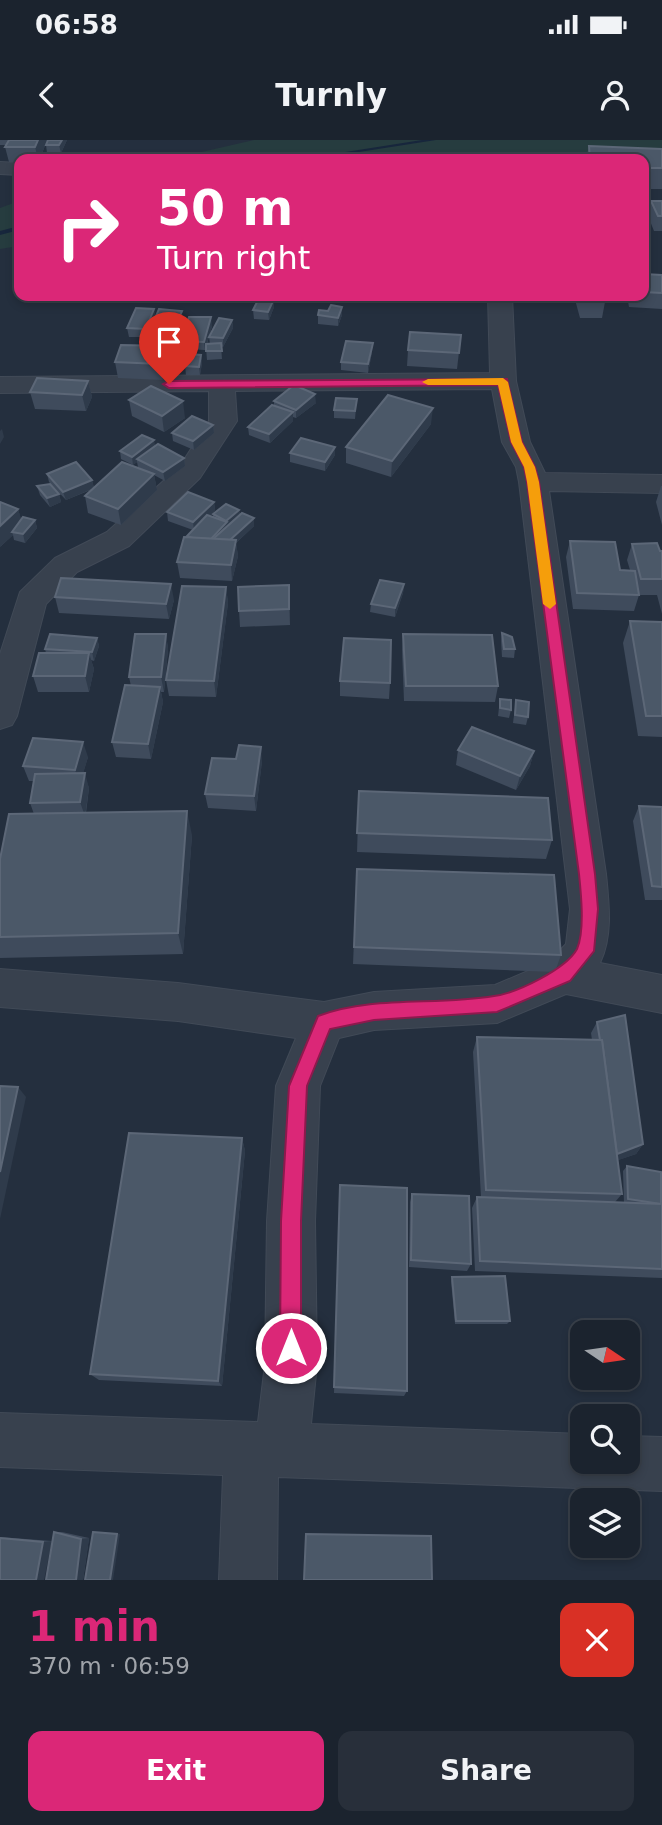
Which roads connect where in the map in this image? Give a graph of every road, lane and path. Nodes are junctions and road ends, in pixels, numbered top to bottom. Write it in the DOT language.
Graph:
graph roads {
  1 [pos="500,301"];
  2 [pos="503,382"];
  3 [pos="222,384"];
  4 [pos="0,385"];
  5 [pos="533,482"];
  6 [pos="662,484"];
  7 [pos="0,716"];
  8 [pos="564,975"];
  9 [pos="0,988"];
  10 [pos="662,994"];
  11 [pos="324,1022"];
  12 [pos="0,1440"];
  13 [pos="266,1450"];
  14 [pos="662,1464"];
  15 [pos="248,1580"];
  1 -- 2 [label="street"];
  2 -- 3 [label="street"];
  2 -- 5 [label="street"];
  3 -- 4 [label="street"];
  3 -- 7 [label="street"];
  5 -- 6 [label="street"];
  5 -- 8 [label="street"];
  8 -- 10 [label="street"];
  8 -- 11 [label="street"];
  9 -- 11 [label="street"];
  11 -- 13 [label="street"];
  12 -- 13 [label="street"];
  13 -- 14 [label="street"];
  13 -- 15 [label="street"];
}
